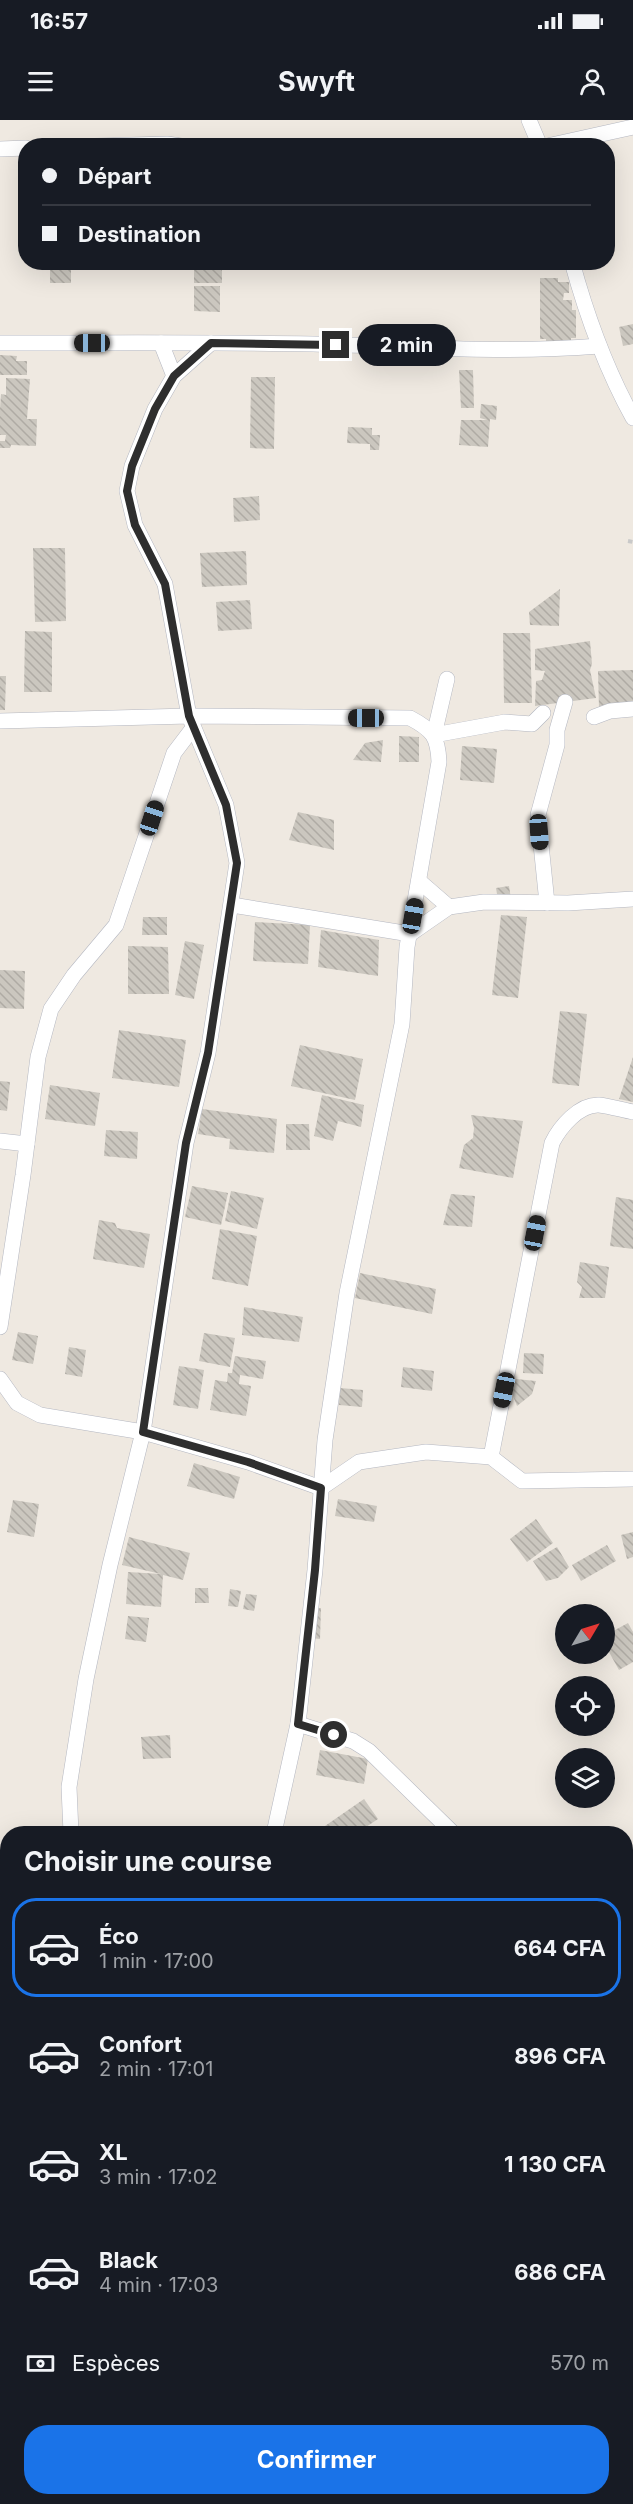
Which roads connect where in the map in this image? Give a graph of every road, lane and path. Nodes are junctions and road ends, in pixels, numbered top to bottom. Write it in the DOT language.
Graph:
graph roads {
  1 [pos="529,120"];
  2 [pos="633,127"];
  3 [pos="537,138"];
  4 [pos="583,138"];
  5 [pos="18,148"];
  6 [pos="0,149"];
  7 [pos="574,270"];
  8 [pos="0,343"];
  9 [pos="160,343"];
  10 [pos="211,343"];
  11 [pos="599,346"];
  12 [pos="174,376"];
  13 [pos="633,418"];
  14 [pos="447,679"];
  15 [pos="565,702"];
  16 [pos="633,709"];
  17 [pos="543,713"];
  18 [pos="594,717"];
  19 [pos="0,721"];
  20 [pos="191,722"];
  21 [pos="434,735"];
  22 [pos="419,881"];
  23 [pos="633,899"];
  24 [pos="547,903"];
  25 [pos="232,905"];
  26 [pos="449,907"];
  27 [pos="410,934"];
  28 [pos="633,1112"];
  29 [pos="0,1141"];
  30 [pos="27,1144"];
  31 [pos="0,1327"];
  32 [pos="0,1381"];
  33 [pos="143,1432"];
  34 [pos="491,1457"];
  35 [pos="633,1479"];
  36 [pos="321,1488"];
  37 [pos="298,1724"];
  38 [pos="71,1826"];
  39 [pos="276,1826"];
  40 [pos="446,1826"];
  1 -- 3 [label="street"];
  2 -- 4 [label="street"];
  5 -- 6 [label="street"];
  7 -- 11 [label="street"];
  8 -- 9 [label="street"];
  9 -- 10 [label="street"];
  9 -- 12 [label="street"];
  10 -- 11 [label="street"];
  10 -- 12 [label="street"];
  11 -- 13 [label="street"];
  12 -- 20 [label="street"];
  14 -- 21 [label="street"];
  15 -- 24 [label="street"];
  16 -- 18 [label="street"];
  17 -- 21 [label="street"];
  19 -- 20 [label="street"];
  20 -- 21 [label="street"];
  20 -- 25 [label="street"];
  20 -- 30 [label="street"];
  21 -- 22 [label="street"];
  22 -- 26 [label="street"];
  22 -- 27 [label="street"];
  23 -- 24 [label="street"];
  24 -- 26 [label="street"];
  25 -- 27 [label="street"];
  25 -- 33 [label="street"];
  26 -- 27 [label="street"];
  27 -- 36 [label="street"];
  28 -- 34 [label="street"];
  29 -- 30 [label="street"];
  30 -- 31 [label="street"];
  32 -- 33 [label="street"];
  33 -- 36 [label="street"];
  33 -- 38 [label="street"];
  34 -- 35 [label="street"];
  34 -- 36 [label="street"];
  36 -- 37 [label="street"];
  37 -- 39 [label="street"];
  37 -- 40 [label="street"];
}
